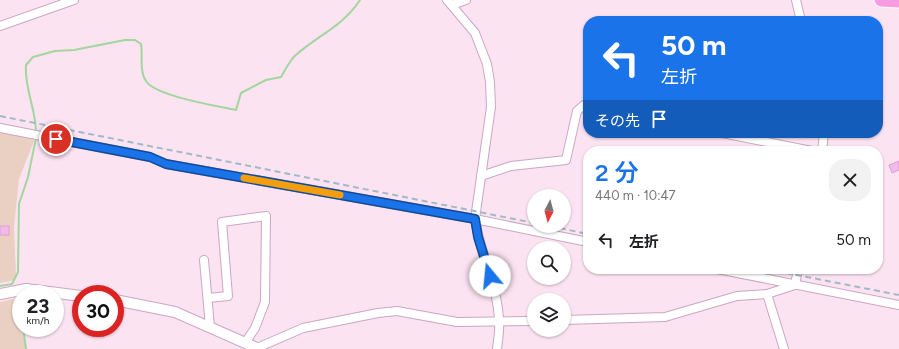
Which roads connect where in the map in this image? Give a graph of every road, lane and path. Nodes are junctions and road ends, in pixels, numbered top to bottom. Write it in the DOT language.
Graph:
graph roads {
  1 [pos="74,0"];
  2 [pos="466,0"];
  3 [pos="796,0"];
  4 [pos="881,0"];
  5 [pos="899,1"];
  6 [pos="449,2"];
  7 [pos="800,16"];
  8 [pos="0,26"];
  9 [pos="583,106"];
  10 [pos="0,128"];
  11 [pos="747,138"];
  12 [pos="787,146"];
  13 [pos="481,176"];
  14 [pos="475,219"];
  15 [pos="583,241"];
  16 [pos="204,260"];
  17 [pos="741,274"];
  18 [pos="797,274"];
  19 [pos="795,285"];
  20 [pos="0,294"];
  21 [pos="767,294"];
  22 [pos="72,295"];
  23 [pos="208,298"];
  24 [pos="124,302"];
  25 [pos="899,305"];
  26 [pos="571,320"];
  27 [pos="527,321"];
  28 [pos="499,322"];
  29 [pos="210,328"];
  30 [pos="245,343"];
  31 [pos="258,349"];
  32 [pos="497,349"];
  33 [pos="784,349"];
  1 -- 8 [label="street"];
  2 -- 6 [label="street"];
  3 -- 7 [label="street"];
  4 -- 5 [label="highway"];
  6 -- 13 [label="street"];
  9 -- 13 [label="street"];
  10 -- 14 [label="street"];
  11 -- 12 [label="street"];
  13 -- 14 [label="street"];
  14 -- 15 [label="street"];
  14 -- 28 [label="street"];
  16 -- 23 [label="street"];
  17 -- 19 [label="street"];
  18 -- 19 [label="street"];
  19 -- 21 [label="street"];
  19 -- 25 [label="street"];
  20 -- 22 [label="street"];
  21 -- 26 [label="street"];
  21 -- 33 [label="street"];
  23 -- 29 [label="street"];
  23 -- 30 [label="street"];
  24 -- 29 [label="street"];
  27 -- 28 [label="street"];
  28 -- 31 [label="street"];
  28 -- 32 [label="street"];
  29 -- 30 [label="street"];
  30 -- 31 [label="street"];
}
